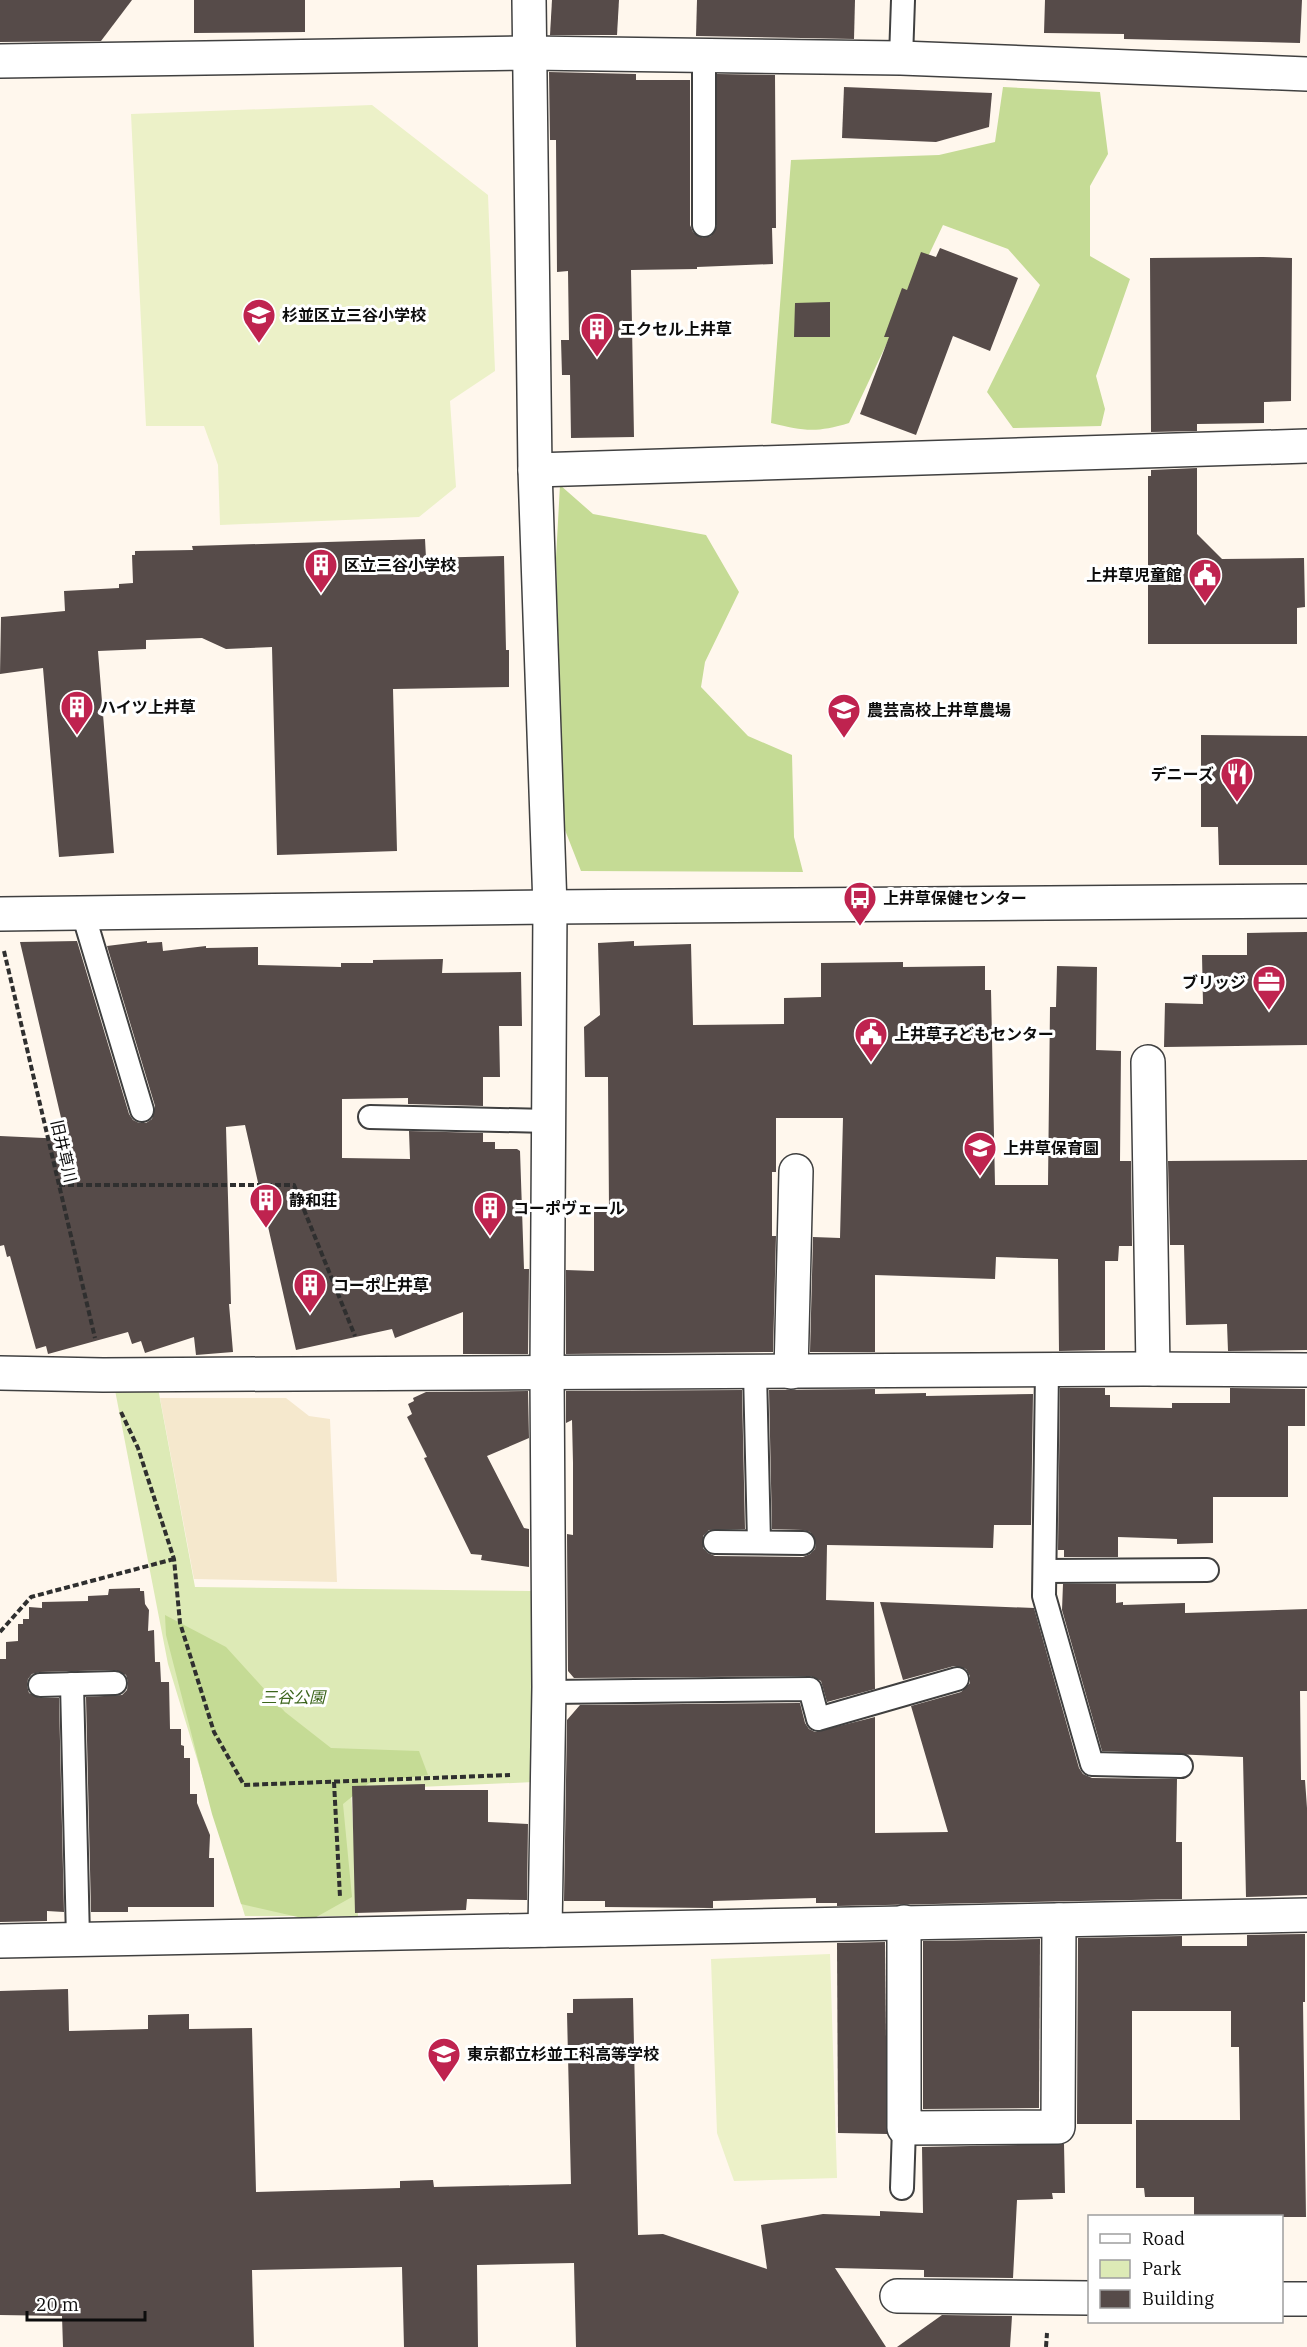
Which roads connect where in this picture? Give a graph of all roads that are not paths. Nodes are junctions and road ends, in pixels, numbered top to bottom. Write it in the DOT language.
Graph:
graph roads {
  1 [pos="529,0"];
  2 [pos="903,0"];
  3 [pos="530,53"];
  4 [pos="704,56"];
  5 [pos="901,58"];
  6 [pos="0,61"];
  7 [pos="1307,74"];
  8 [pos="705,225"];
  9 [pos="1307,446"];
  10 [pos="536,470"];
  11 [pos="1307,901"];
  12 [pos="550,907"];
  13 [pos="83,914"];
  14 [pos="1,929"];
  15 [pos="1148,1062"];
  16 [pos="142,1110"];
  17 [pos="370,1117"];
  18 [pos="548,1121"];
  19 [pos="796,1171"];
  20 [pos="1153,1369"];
  21 [pos="1047,1370"];
  22 [pos="1307,1370"];
  23 [pos="547,1372"];
  24 [pos="755,1372"];
  25 [pos="791,1372"];
  26 [pos="0,1373"];
  27 [pos="715,1542"];
  28 [pos="759,1542"];
  29 [pos="803,1543"];
  30 [pos="1207,1570"];
  31 [pos="1045,1571"];
  32 [pos="957,1679"];
  33 [pos="116,1683"];
  34 [pos="72,1684"];
  35 [pos="40,1685"];
  36 [pos="549,1692"];
  37 [pos="1181,1766"];
  38 [pos="1307,1915"];
  39 [pos="1059,1920"];
  40 [pos="904,1922"];
  41 [pos="545,1930"];
  42 [pos="78,1939"];
  43 [pos="0,1941"];
  44 [pos="903,2128"];
  45 [pos="902,2188"];
  46 [pos="897,2296"];
  47 [pos="1088,2298"];
  48 [pos="1283,2299"];
  49 [pos="1307,2299"];
  1 -- 3 [label="street"];
  2 -- 5 [label="lane"];
  3 -- 4 [label="street"];
  3 -- 6 [label="street"];
  3 -- 10 [label="street"];
  4 -- 5 [label="street"];
  4 -- 8 [label="lane"];
  5 -- 7 [label="street"];
  9 -- 10 [label="street"];
  10 -- 12 [label="street"];
  11 -- 12 [label="street"];
  12 -- 13 [label="street"];
  12 -- 18 [label="street"];
  13 -- 14 [label="street"];
  13 -- 16 [label="lane"];
  15 -- 20 [label="street"];
  17 -- 18 [label="lane"];
  18 -- 23 [label="street"];
  19 -- 25 [label="street"];
  20 -- 21 [label="street"];
  20 -- 22 [label="street"];
  21 -- 25 [label="street"];
  21 -- 31 [label="lane"];
  23 -- 24 [label="street"];
  23 -- 26 [label="street"];
  23 -- 36 [label="street"];
  24 -- 25 [label="street"];
  24 -- 28 [label="lane"];
  27 -- 28 [label="lane"];
  28 -- 29 [label="lane"];
  30 -- 31 [label="lane"];
  31 -- 37 [label="lane"];
  32 -- 36 [label="lane"];
  33 -- 34 [label="lane"];
  34 -- 35 [label="lane"];
  34 -- 42 [label="lane"];
  36 -- 41 [label="street"];
  38 -- 39 [label="street"];
  39 -- 40 [label="street"];
  39 -- 44 [label="street"];
  40 -- 41 [label="street"];
  40 -- 44 [label="street"];
  41 -- 42 [label="street"];
  42 -- 43 [label="street"];
  44 -- 45 [label="lane"];
  46 -- 47 [label="street"];
  48 -- 49 [label="street"];
}
